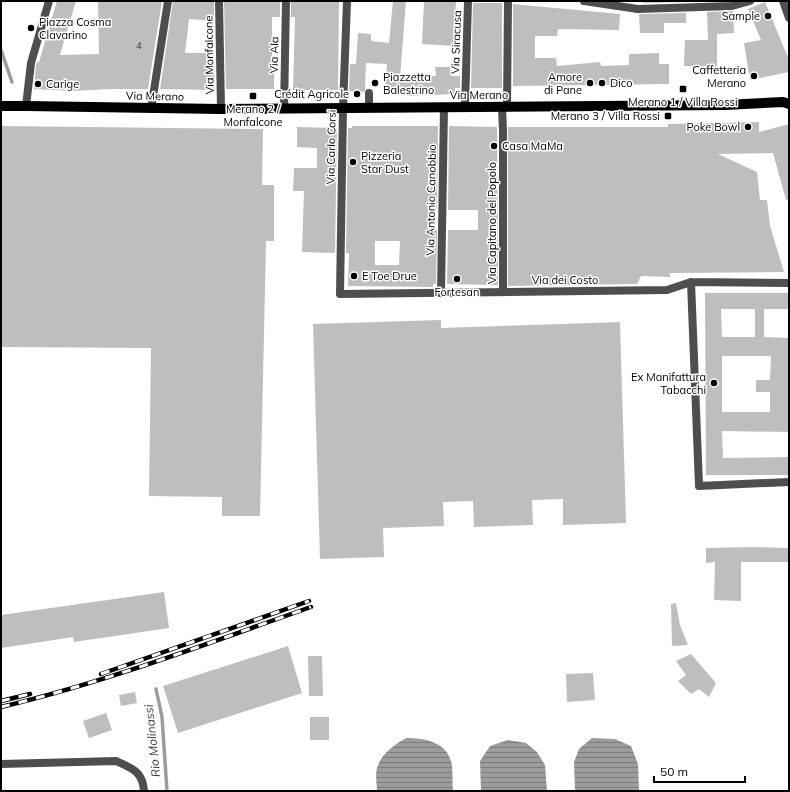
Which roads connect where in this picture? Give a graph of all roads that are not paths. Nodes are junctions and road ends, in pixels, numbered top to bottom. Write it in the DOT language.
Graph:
graph roads {
  1 [pos="49,1"];
  2 [pos="168,1"];
  3 [pos="219,1"];
  4 [pos="286,1"];
  5 [pos="347,1"];
  6 [pos="468,1"];
  7 [pos="508,1"];
  8 [pos="584,1"];
  9 [pos="750,1"];
  10 [pos="783,1"];
  11 [pos="789,18"];
  12 [pos="369,93"];
  13 [pos="789,104"];
  14 [pos="1,106"];
  15 [pos="26,106"];
  16 [pos="444,107"];
  17 [pos="465,107"];
  18 [pos="505,107"];
  19 [pos="343,108"];
  20 [pos="369,108"];
  21 [pos="151,109"];
  22 [pos="221,109"];
  23 [pos="284,109"];
  24 [pos="691,282"];
  25 [pos="789,283"];
  26 [pos="503,291"];
  27 [pos="441,293"];
  28 [pos="340,294"];
  29 [pos="789,482"];
  30 [pos="1,764"];
  31 [pos="144,791"];
  1 -- 15 [label="street"];
  2 -- 21 [label="street"];
  3 -- 22 [label="street, Via Monfalcone"];
  4 -- 23 [label="street, Via Ala"];
  5 -- 19 [label="street, Via Carlo Corsi"];
  6 -- 17 [label="street, Via Siracusa"];
  7 -- 18 [label="street, Via Capitano del Popolo"];
  8 -- 9 [label="street"];
  10 -- 11 [label="street"];
  12 -- 20 [label="street"];
  13 -- 18 [label="main road, Via Merano"];
  14 -- 15 [label="main road, Via Merano"];
  15 -- 21 [label="main road, Via Merano"];
  16 -- 17 [label="main road, Via Merano"];
  16 -- 20 [label="main road, Via Merano"];
  16 -- 27 [label="street, Via Antonio Canobbio"];
  17 -- 18 [label="main road, Via Merano"];
  18 -- 26 [label="street, Via Capitano del Popolo"];
  19 -- 20 [label="main road, Via Merano"];
  19 -- 23 [label="main road, Via Merano"];
  19 -- 28 [label="street, Via Carlo Corsi"];
  21 -- 22 [label="main road, Via Merano"];
  22 -- 23 [label="main road, Via Merano"];
  24 -- 25 [label="street, Via dei Costo"];
  24 -- 26 [label="street, Via dei Costo"];
  24 -- 29 [label="street"];
  26 -- 27 [label="street, Via dei Costo"];
  27 -- 28 [label="street, Via dei Costo"];
  30 -- 31 [label="street"];
}
